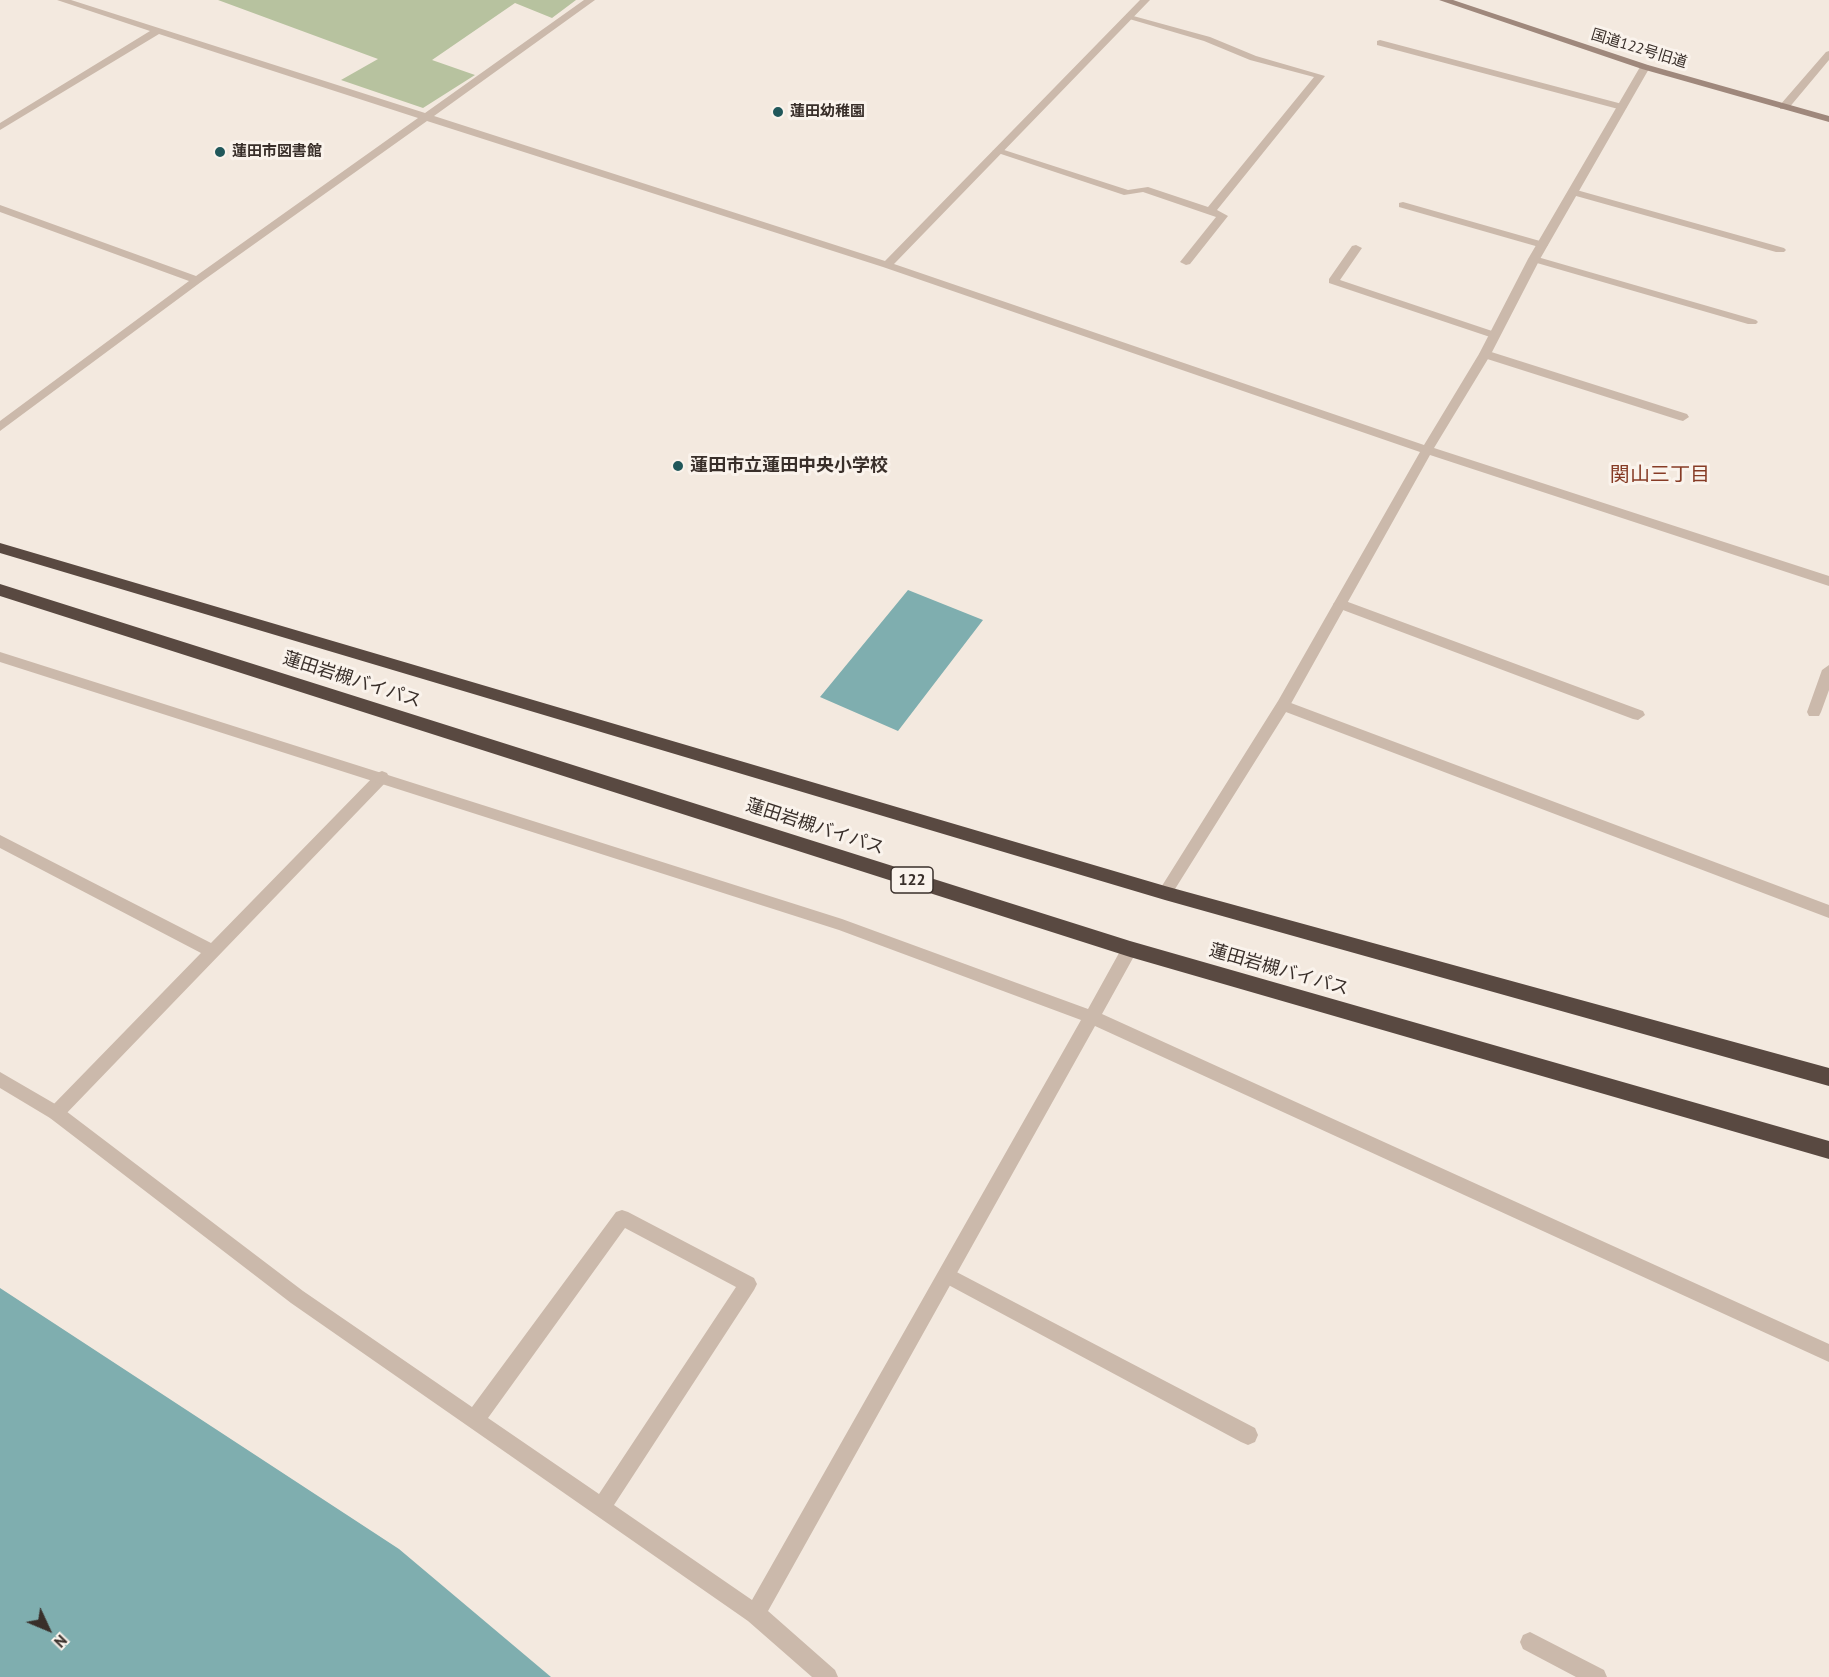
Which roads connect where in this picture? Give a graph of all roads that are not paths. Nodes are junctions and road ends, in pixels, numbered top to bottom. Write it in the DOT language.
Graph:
graph roads {
  1 [pos="62,0"];
  2 [pos="590,0"];
  3 [pos="1145,0"];
  4 [pos="1444,0"];
  5 [pos="1129,16"];
  6 [pos="157,30"];
  7 [pos="1380,43"];
  8 [pos="1829,54"];
  9 [pos="1645,67"];
  10 [pos="1622,107"];
  11 [pos="1784,107"];
  12 [pos="423,117"];
  13 [pos="1829,119"];
  14 [pos="0,127"];
  15 [pos="997,151"];
  16 [pos="1573,192"];
  17 [pos="1403,205"];
  18 [pos="0,208"];
  19 [pos="1210,211"];
  20 [pos="1543,245"];
  21 [pos="1356,248"];
  22 [pos="1780,250"];
  23 [pos="1534,259"];
  24 [pos="1186,262"];
  25 [pos="887,265"];
  26 [pos="197,280"];
  27 [pos="1752,322"];
  28 [pos="1494,335"];
  29 [pos="1485,354"];
  30 [pos="1683,417"];
  31 [pos="0,427"];
  32 [pos="1427,450"];
  33 [pos="0,548"];
  34 [pos="1829,581"];
  35 [pos="0,590"];
  36 [pos="1340,604"];
  37 [pos="0,657"];
  38 [pos="1829,670"];
  39 [pos="1283,705"];
  40 [pos="1814,712"];
  41 [pos="1638,715"];
  42 [pos="382,777"];
  43 [pos="0,841"];
  44 [pos="1165,893"];
  45 [pos="1829,912"];
  46 [pos="1130,949"];
  47 [pos="212,951"];
  48 [pos="1091,1017"];
  49 [pos="1829,1077"];
  50 [pos="0,1080"];
  51 [pos="56,1113"];
  52 [pos="1829,1150"];
  53 [pos="947,1275"];
  54 [pos="1829,1353"];
  55 [pos="474,1420"];
  56 [pos="1248,1435"];
  57 [pos="601,1508"];
  58 [pos="754,1614"];
  59 [pos="1530,1642"];
  60 [pos="828,1677"];
  61 [pos="1597,1677"];
  1 -- 6 [label="street"];
  2 -- 12 [label="street"];
  3 -- 5 [label="street"];
  4 -- 9 [label="street, 国道122号旧道"];
  5 -- 15 [label="street"];
  5 -- 19 [label="street"];
  6 -- 12 [label="street"];
  6 -- 14 [label="street"];
  7 -- 10 [label="street"];
  8 -- 11 [label="street"];
  9 -- 10 [label="street"];
  9 -- 11 [label="street, 国道122号旧道"];
  10 -- 16 [label="street"];
  11 -- 13 [label="street, 国道122号旧道"];
  12 -- 25 [label="street"];
  12 -- 26 [label="street"];
  15 -- 19 [label="street"];
  15 -- 25 [label="street"];
  16 -- 20 [label="street"];
  16 -- 22 [label="street"];
  17 -- 20 [label="street"];
  18 -- 26 [label="street"];
  19 -- 24 [label="street"];
  20 -- 23 [label="street"];
  21 -- 28 [label="street"];
  23 -- 27 [label="street"];
  23 -- 28 [label="street"];
  25 -- 32 [label="street"];
  26 -- 31 [label="street"];
  28 -- 29 [label="street"];
  29 -- 30 [label="street"];
  29 -- 32 [label="street"];
  32 -- 34 [label="street"];
  32 -- 36 [label="street"];
  33 -- 44 [label="highway, 蓮田岩槻バイパス"];
  35 -- 46 [label="highway, 蓮田岩槻バイパス / 122"];
  36 -- 39 [label="street"];
  36 -- 41 [label="street"];
  37 -- 42 [label="street"];
  38 -- 40 [label="street"];
  39 -- 44 [label="street"];
  39 -- 45 [label="street"];
  42 -- 47 [label="street"];
  42 -- 48 [label="street"];
  43 -- 47 [label="street"];
  44 -- 49 [label="highway, 蓮田岩槻バイパス"];
  46 -- 48 [label="street"];
  46 -- 52 [label="highway, 蓮田岩槻バイパス / 122"];
  47 -- 51 [label="street"];
  48 -- 53 [label="street"];
  48 -- 54 [label="street"];
  50 -- 51 [label="street"];
  51 -- 55 [label="street"];
  53 -- 56 [label="street"];
  53 -- 58 [label="street"];
  55 -- 57 [label="street"];
  55 -- 57 [label="street"];
  57 -- 58 [label="street"];
  58 -- 60 [label="street"];
  59 -- 61 [label="street"];
}
